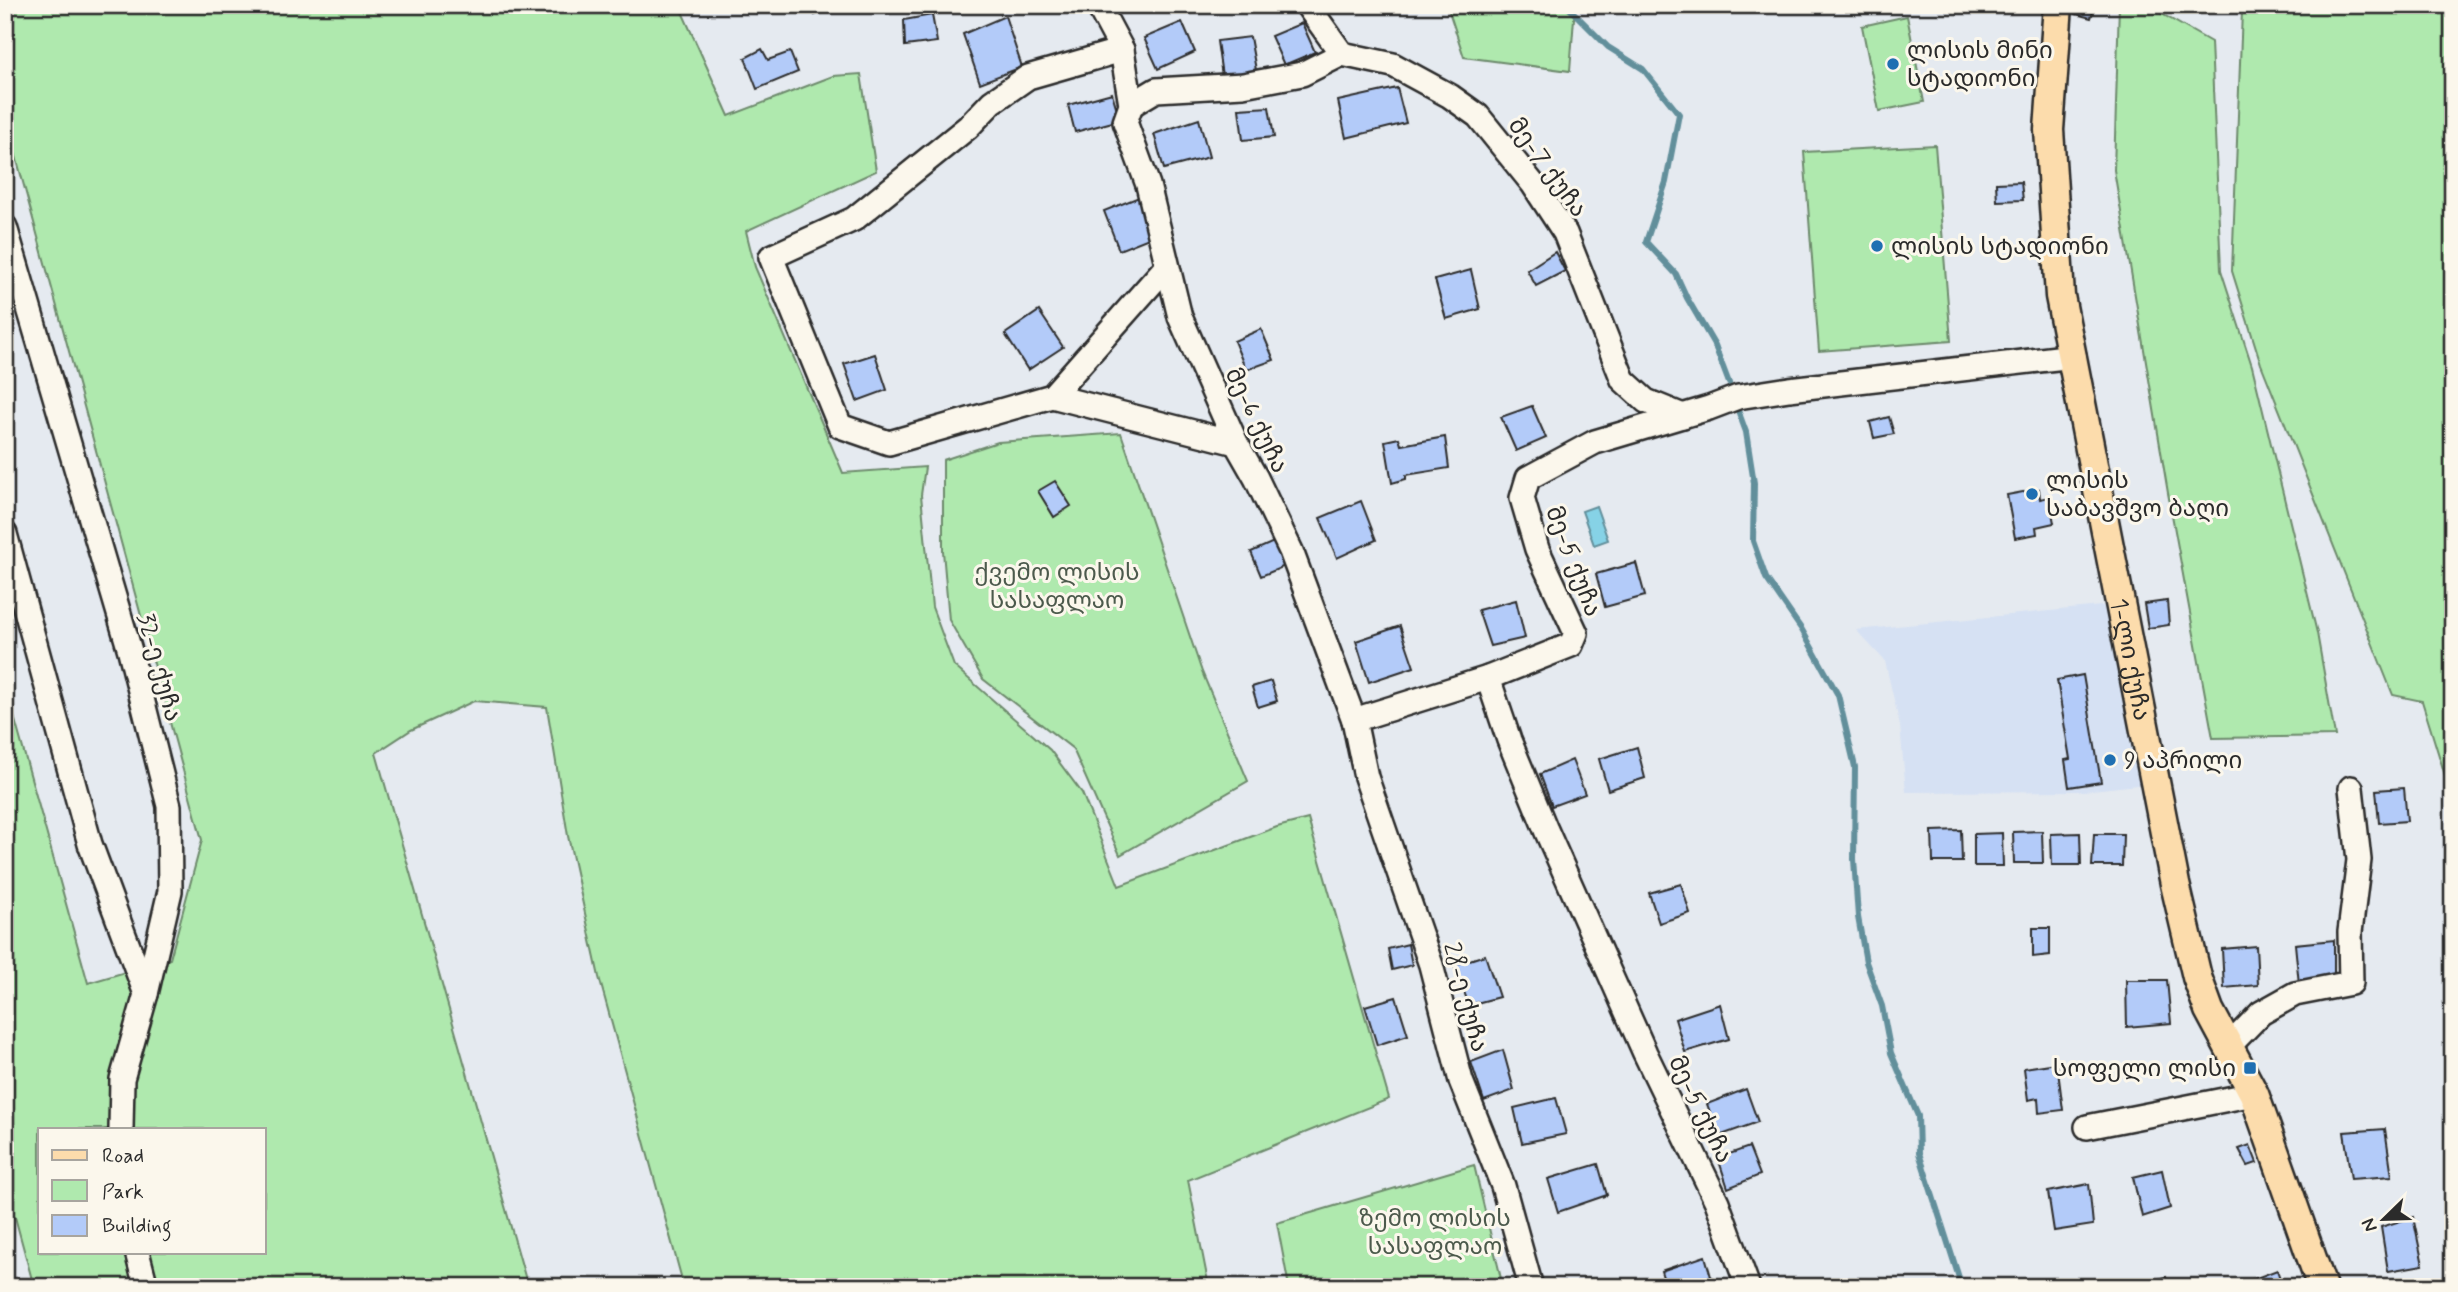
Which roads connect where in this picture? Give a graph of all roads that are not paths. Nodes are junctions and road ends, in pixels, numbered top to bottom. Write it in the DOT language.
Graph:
graph roads {
  1 [pos="1098,5"];
  2 [pos="1307,5"];
  3 [pos="2058,5"];
  4 [pos="1122,50"];
  5 [pos="1342,54"];
  6 [pos="1131,105"];
  7 [pos="5,227"];
  8 [pos="1166,267"];
  9 [pos="2074,356"];
  10 [pos="1052,396"];
  11 [pos="1683,416"];
  12 [pos="1236,443"];
  13 [pos="5,534"];
  14 [pos="1488,678"];
  15 [pos="1354,720"];
  16 [pos="2351,788"];
  17 [pos="146,994"];
  18 [pos="2229,1046"];
  19 [pos="2254,1094"];
  20 [pos="2087,1127"];
  21 [pos="121,1128"];
  22 [pos="138,1254"];
  23 [pos="146,1287"];
  24 [pos="1531,1287"];
  25 [pos="1748,1287"];
  26 [pos="2322,1287"];
  1 -- 4 [label="street, მე-6 ქუჩა"];
  2 -- 5 [label="street"];
  3 -- 9 [label="main road, 1-ლი ქუჩა"];
  4 -- 6 [label="street, მე-6 ქუჩა"];
  4 -- 10 [label="street"];
  5 -- 6 [label="street"];
  5 -- 11 [label="street, მე-7 ქუჩა"];
  6 -- 8 [label="street, მე-6 ქუჩა"];
  7 -- 17 [label="street, 32-ე ქუჩა"];
  8 -- 10 [label="street"];
  8 -- 12 [label="street, მე-6 ქუჩა"];
  9 -- 11 [label="street, მე-5 ქუჩა"];
  9 -- 18 [label="main road, 1-ლი ქუჩა"];
  10 -- 12 [label="street"];
  11 -- 14 [label="street, მე-5 ქუჩა"];
  12 -- 15 [label="street, მე-6 ქუჩა"];
  13 -- 17 [label="street"];
  14 -- 15 [label="street"];
  14 -- 25 [label="street, მე-5 ქუჩა"];
  15 -- 24 [label="street, 28-ე ქუჩა"];
  16 -- 18 [label="street"];
  17 -- 21 [label="street, 32-ე ქუჩა"];
  18 -- 19 [label="main road, 1-ლი ქუჩა"];
  19 -- 20 [label="street"];
  19 -- 26 [label="main road, 1-ლი ქუჩა"];
  22 -- 23 [label="street"];
}
